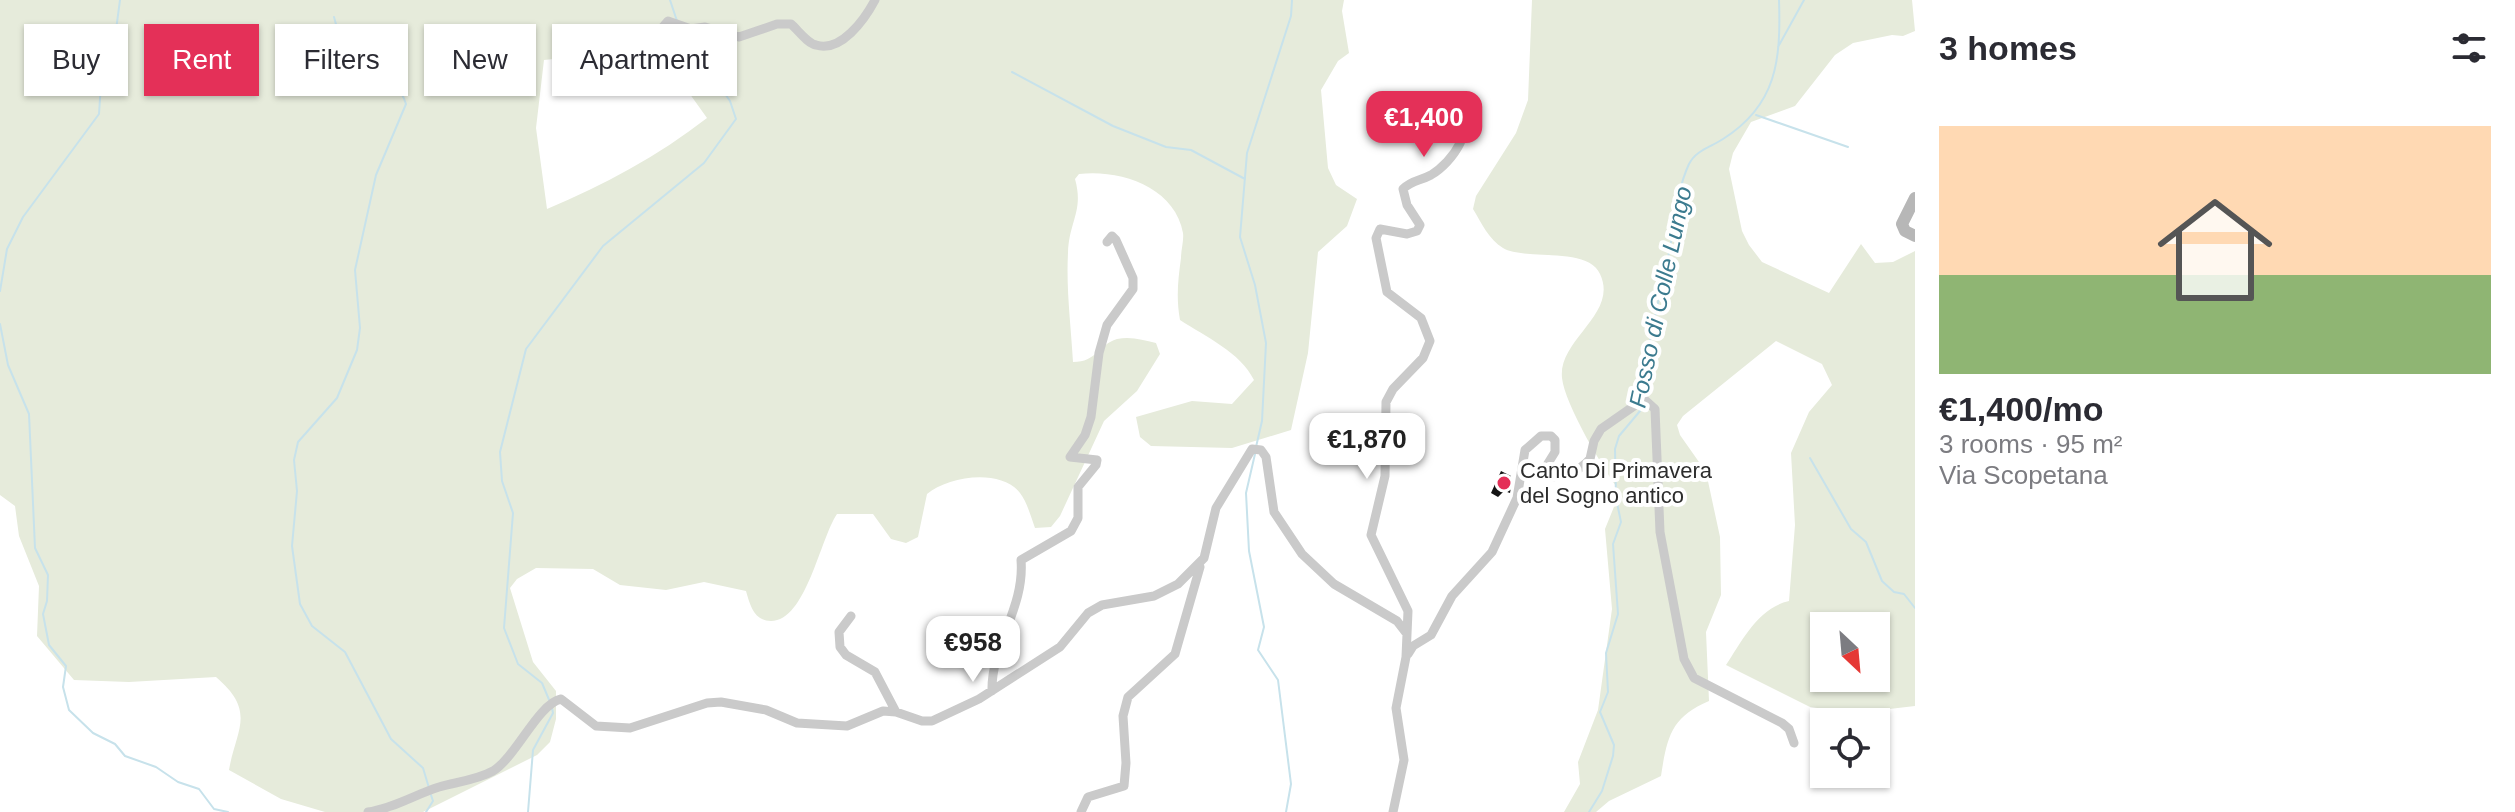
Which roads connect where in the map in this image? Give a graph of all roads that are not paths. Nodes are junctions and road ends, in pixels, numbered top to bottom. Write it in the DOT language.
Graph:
graph roads {
  1 [pos="875,0"];
  2 [pos="737,36"];
  3 [pos="1384,114"];
  4 [pos="1915,198"];
  5 [pos="1915,236"];
  6 [pos="1107,242"];
  7 [pos="1201,564"];
  8 [pos="851,616"];
  9 [pos="1407,634"];
  10 [pos="1406,657"];
  11 [pos="992,691"];
  12 [pos="896,712"];
  13 [pos="1794,743"];
  14 [pos="368,812"];
  15 [pos="1081,812"];
  16 [pos="1393,812"];
  1 -- 2 [label="street"];
  3 -- 9 [label="street"];
  4 -- 5 [label="main road"];
  6 -- 11 [label="street"];
  7 -- 9 [label="street"];
  7 -- 11 [label="street"];
  7 -- 15 [label="street"];
  8 -- 12 [label="street"];
  9 -- 10 [label="street"];
  10 -- 13 [label="street"];
  10 -- 16 [label="street"];
  11 -- 12 [label="street"];
  12 -- 14 [label="street"];
}
